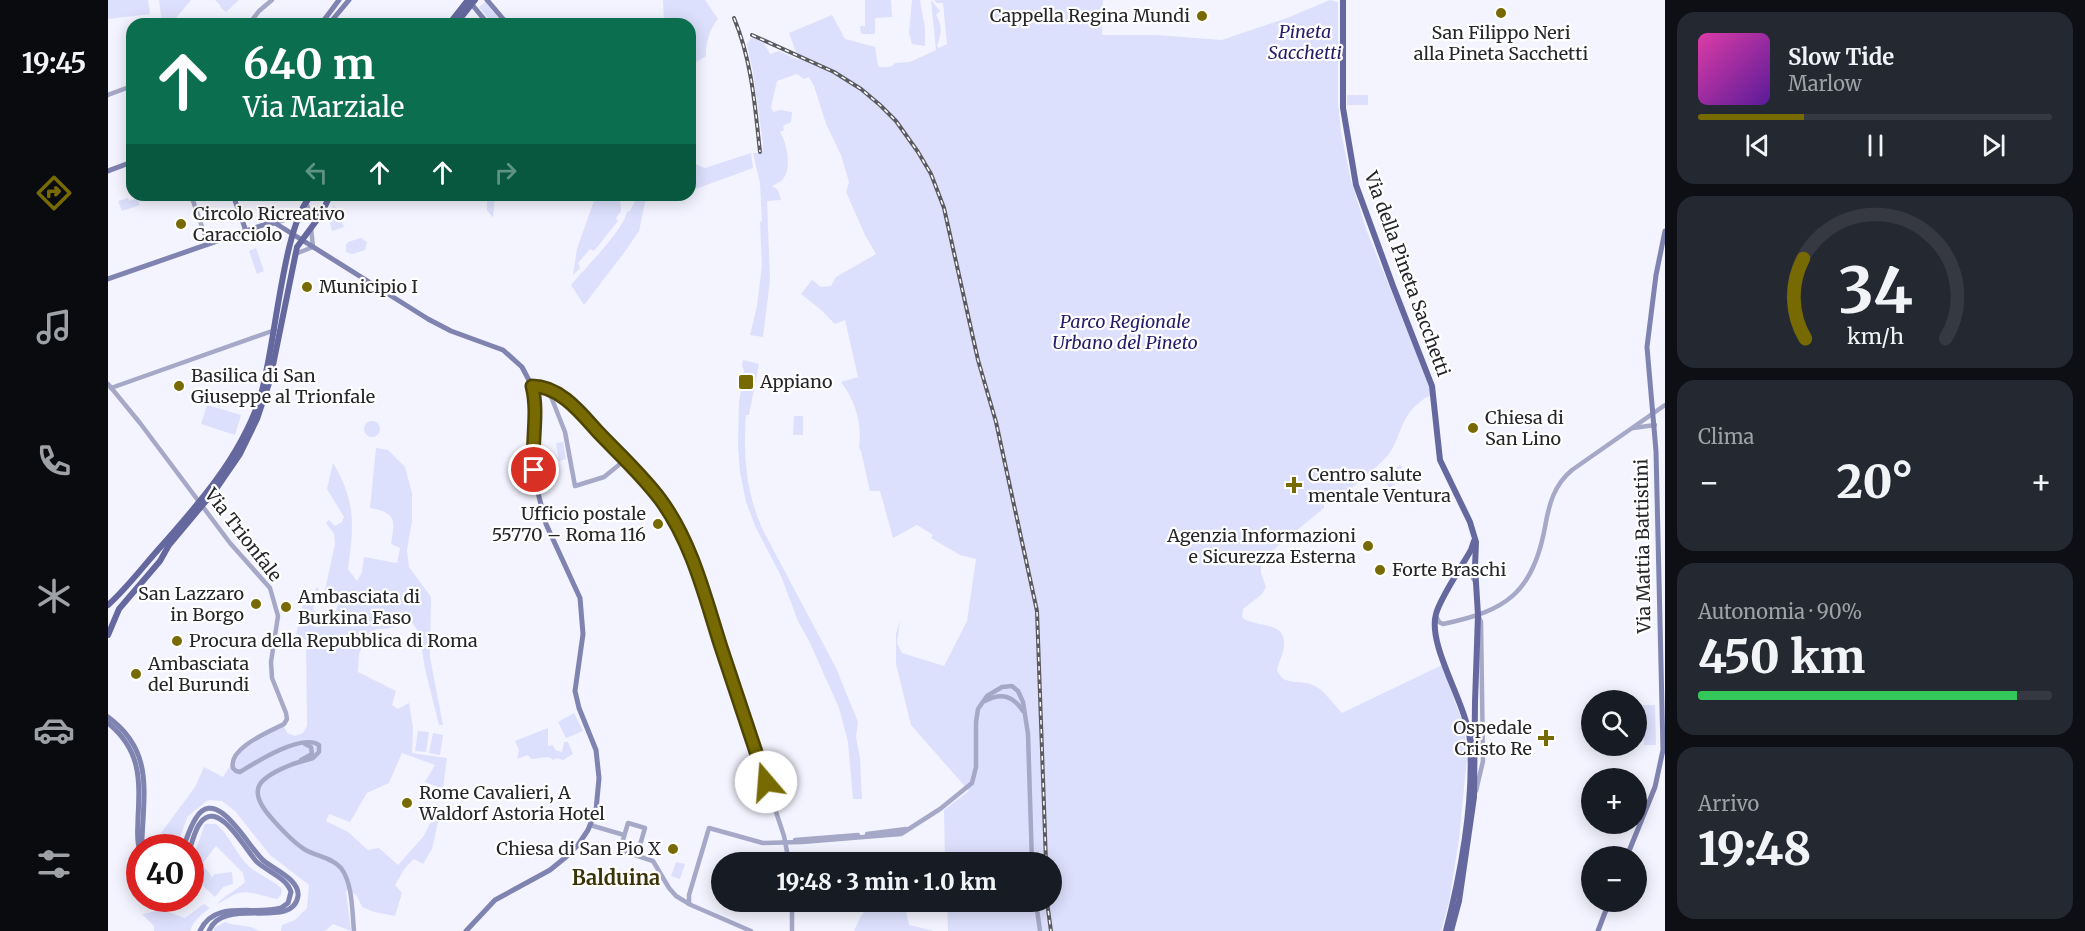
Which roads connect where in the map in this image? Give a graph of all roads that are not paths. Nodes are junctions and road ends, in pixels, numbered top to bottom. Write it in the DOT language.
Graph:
graph roads {
  1 [pos="272,0"];
  2 [pos="339,0"];
  3 [pos="349,0"];
  4 [pos="487,0"];
  5 [pos="1343,0"];
  6 [pos="471,1"];
  7 [pos="254,18"];
  8 [pos="326,18"];
  9 [pos="334,18"];
  10 [pos="455,18"];
  11 [pos="460,18"];
  12 [pos="484,18"];
  13 [pos="502,18"];
  14 [pos="126,88"];
  15 [pos="108,95"];
  16 [pos="126,164"];
  17 [pos="108,171"];
  18 [pos="193,201"];
  19 [pos="235,201"];
  20 [pos="307,201"];
  21 [pos="326,201"];
  22 [pos="328,201"];
  23 [pos="327,204"];
  24 [pos="299,215"];
  25 [pos="320,215"];
  26 [pos="275,224"];
  27 [pos="311,228"];
  28 [pos="246,231"];
  29 [pos="1665,231"];
  30 [pos="294,235"];
  31 [pos="301,240"];
  32 [pos="208,244"];
  33 [pos="313,247"];
  34 [pos="295,254"];
  35 [pos="108,279"];
  36 [pos="275,330"];
  37 [pos="110,386"];
  38 [pos="532,386"];
  39 [pos="548,389"];
  40 [pos="1665,405"];
  41 [pos="1653,413"];
  42 [pos="1655,425"];
  43 [pos="1630,429"];
  44 [pos="625,460"];
  45 [pos="200,504"];
  46 [pos="1474,537"];
  47 [pos="1456,577"];
  48 [pos="1476,585"];
  49 [pos="108,605"];
  50 [pos="1436,615"];
  51 [pos="1478,615"];
  52 [pos="108,622"];
  53 [pos="109,633"];
  54 [pos="981,705"];
  55 [pos="108,717"];
  56 [pos="1026,719"];
  57 [pos="108,723"];
  58 [pos="126,737"];
  59 [pos="197,822"];
  60 [pos="590,825"];
  61 [pos="141,834"];
  62 [pos="191,834"];
  63 [pos="194,834"];
  64 [pos="624,835"];
  65 [pos="785,842"];
  66 [pos="1631,846"];
  67 [pos="787,852"];
  68 [pos="1032,852"];
  69 [pos="637,855"];
  70 [pos="689,904"];
  71 [pos="792,912"];
  72 [pos="1037,912"];
  73 [pos="1605,912"];
  74 [pos="225,914"];
  75 [pos="200,931"];
  76 [pos="209,931"];
  77 [pos="354,931"];
  78 [pos="466,931"];
  79 [pos="751,931"];
  80 [pos="792,931"];
  81 [pos="1040,931"];
  82 [pos="1446,931"];
  83 [pos="1451,931"];
  84 [pos="1598,931"];
  1 -- 7 [label="street"];
  2 -- 8 [label="main road"];
  3 -- 9 [label="main road"];
  4 -- 13 [label="main road"];
  5 -- 46 [label="main road, Via della Pineta Sacchetti"];
  6 -- 10 [label="main road"];
  6 -- 11 [label="main road"];
  6 -- 12 [label="main road"];
  14 -- 15 [label="street"];
  16 -- 17 [label="main road"];
  18 -- 32 [label="street"];
  19 -- 28 [label="main road"];
  20 -- 24 [label="main road"];
  20 -- 25 [label="street"];
  21 -- 23 [label="main road"];
  22 -- 23 [label="main road"];
  23 -- 25 [label="main road"];
  24 -- 26 [label="street"];
  24 -- 30 [label="main road"];
  25 -- 27 [label="main road"];
  26 -- 28 [label="main road"];
  26 -- 30 [label="main road"];
  27 -- 31 [label="main road"];
  27 -- 33 [label="street"];
  28 -- 32 [label="main road"];
  29 -- 41 [label="main road, Via Mattia Battistini"];
  30 -- 31 [label="main road"];
  30 -- 36 [label="main road"];
  31 -- 33 [label="main road"];
  31 -- 34 [label="main road"];
  32 -- 35 [label="main road"];
  33 -- 34 [label="street"];
  33 -- 38 [label="main road"];
  34 -- 45 [label="main road"];
  36 -- 37 [label="street"];
  36 -- 45 [label="main road"];
  37 -- 45 [label="street, Via Trionfale"];
  38 -- 39 [label="street"];
  38 -- 60 [label="main road"];
  39 -- 44 [label="street"];
  39 -- 44 [label="street"];
  40 -- 41 [label="street"];
  41 -- 42 [label="main road, Via Mattia Battistini"];
  41 -- 43 [label="street"];
  42 -- 43 [label="street"];
  42 -- 66 [label="main road, Via Mattia Battistini"];
  43 -- 51 [label="street"];
  44 -- 65 [label="street"];
  45 -- 49 [label="main road"];
  45 -- 53 [label="main road"];
  45 -- 77 [label="street, Via Trionfale"];
  46 -- 47 [label="main road"];
  46 -- 48 [label="main road, Via della Pineta Sacchetti"];
  47 -- 48 [label="street"];
  47 -- 50 [label="main road"];
  48 -- 51 [label="main road, Via della Pineta Sacchetti"];
  50 -- 51 [label="street"];
  50 -- 82 [label="main road"];
  51 -- 83 [label="main road"];
  52 -- 53 [label="main road"];
  54 -- 56 [label="street"];
  54 -- 56 [label="street"];
  54 -- 65 [label="street"];
  55 -- 58 [label="main road"];
  56 -- 68 [label="street"];
  57 -- 58 [label="main road"];
  58 -- 61 [label="main road"];
  59 -- 62 [label="main road"];
  59 -- 63 [label="main road"];
  59 -- 74 [label="main road"];
  60 -- 64 [label="street"];
  60 -- 78 [label="main road"];
  64 -- 69 [label="street"];
  64 -- 69 [label="street"];
  65 -- 67 [label="street"];
  65 -- 70 [label="street"];
  69 -- 70 [label="street"];
  70 -- 79 [label="street"];
  71 -- 80 [label="street"];
  72 -- 81 [label="street"];
  73 -- 84 [label="main road"];
  74 -- 75 [label="main road"];
  74 -- 76 [label="main road"];
}
